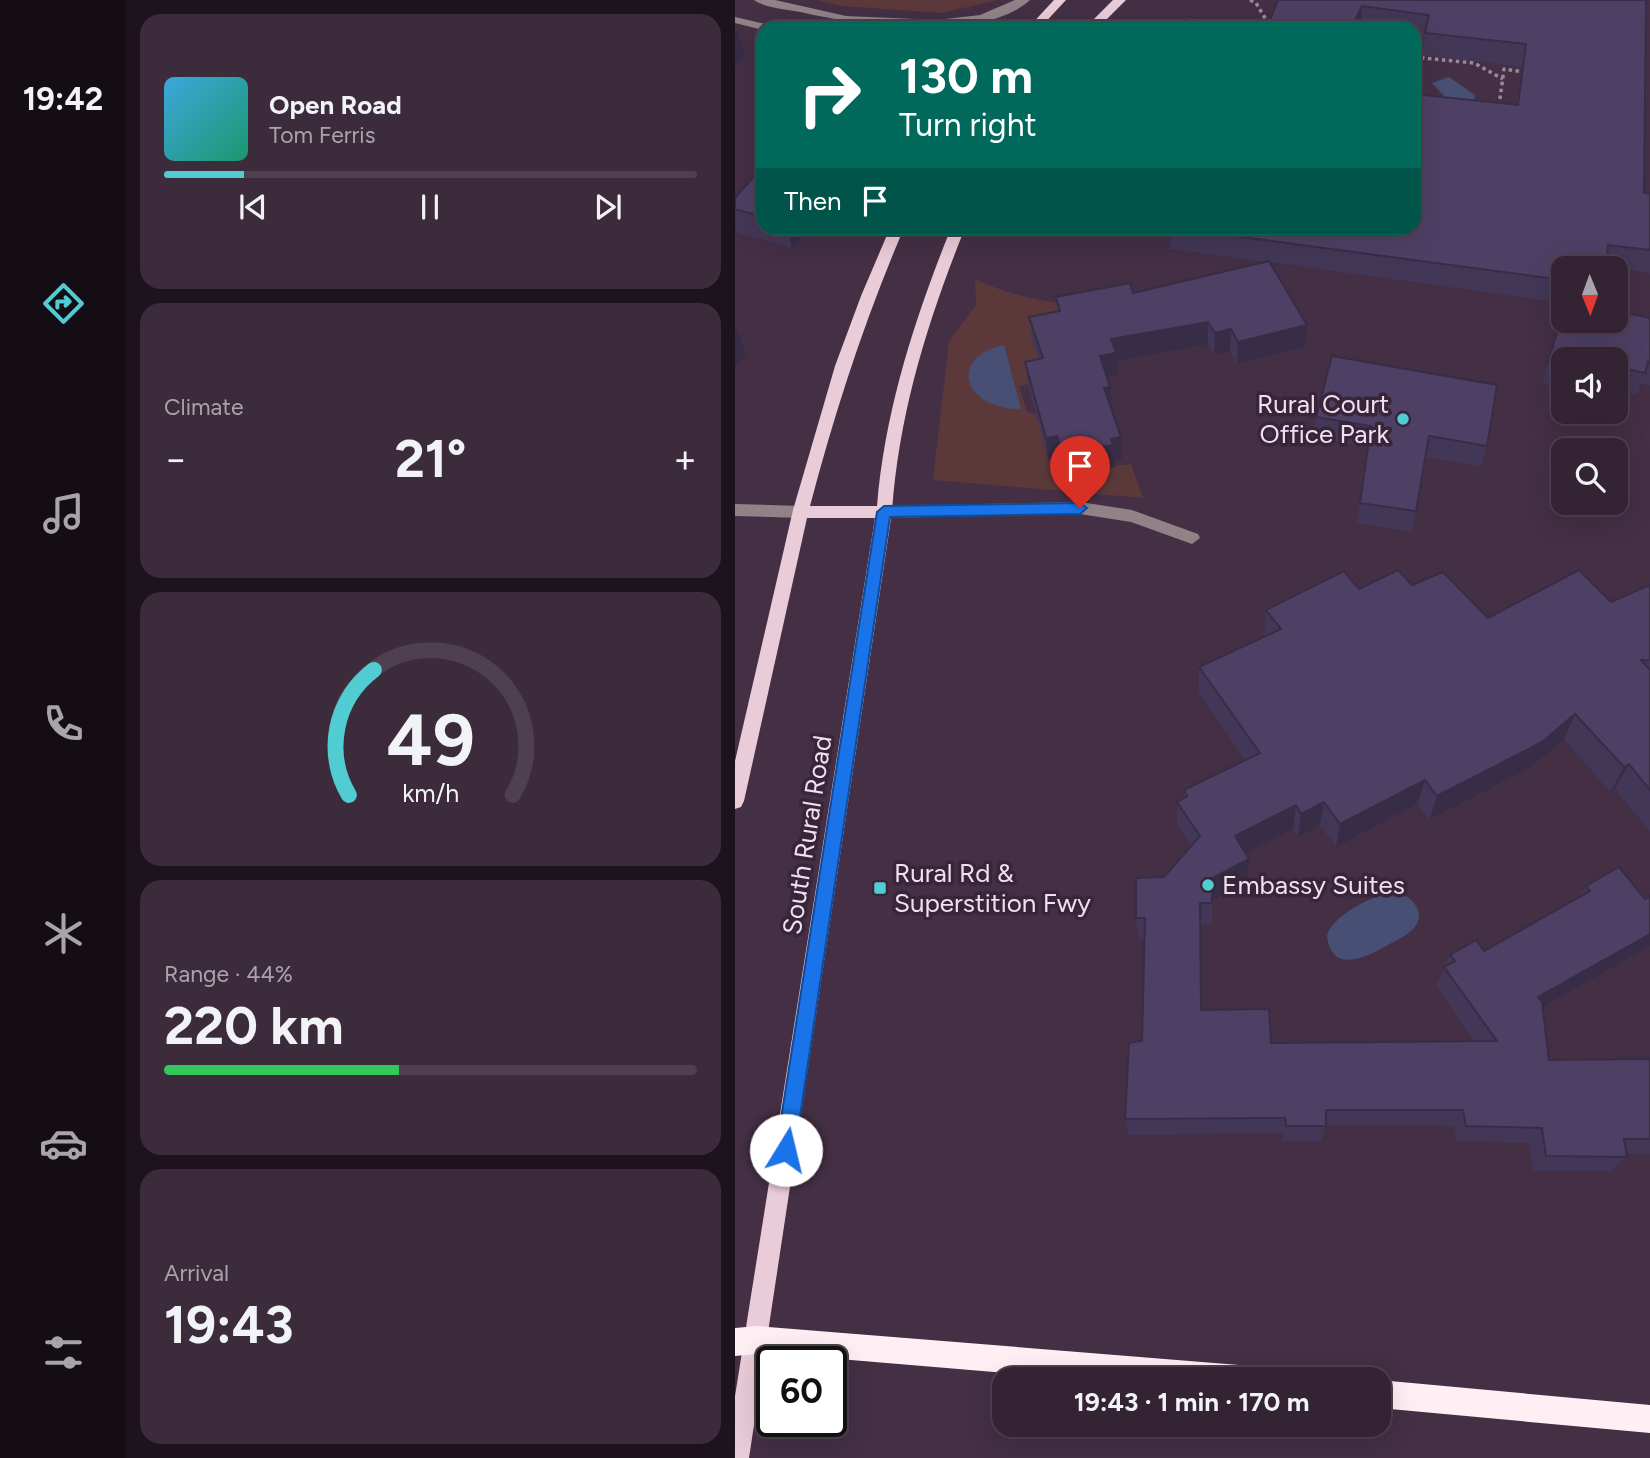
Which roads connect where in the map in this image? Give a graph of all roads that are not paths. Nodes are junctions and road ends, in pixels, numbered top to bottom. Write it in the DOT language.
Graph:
graph roads {
  1 [pos="760,0"];
  2 [pos="1024,0"];
  3 [pos="1060,0"];
  4 [pos="1120,0"];
  5 [pos="846,19"];
  6 [pos="735,20"];
  7 [pos="855,21"];
  8 [pos="921,21"];
  9 [pos="964,21"];
  10 [pos="1040,21"];
  11 [pos="1098,21"];
  12 [pos="756,25"];
  13 [pos="894,235"];
  14 [pos="955,235"];
  15 [pos="735,510"];
  16 [pos="802,512"];
  17 [pos="884,512"];
  18 [pos="1192,538"];
  19 [pos="735,801"];
  20 [pos="746,1341"];
  21 [pos="1117,1367"];
  22 [pos="1391,1395"];
  23 [pos="1650,1419"];
  24 [pos="737,1458"];
  1 -- 5 [label="street"];
  2 -- 9 [label="street"];
  3 -- 10 [label="main road"];
  4 -- 11 [label="main road"];
  5 -- 7 [label="street"];
  5 -- 8 [label="street"];
  6 -- 12 [label="street"];
  13 -- 16 [label="main road"];
  14 -- 17 [label="main road, South Rural Road"];
  15 -- 16 [label="street"];
  16 -- 17 [label="main road"];
  16 -- 19 [label="main road"];
  17 -- 18 [label="street"];
  17 -- 20 [label="main road, South Rural Road"];
  20 -- 21 [label="highway"];
  20 -- 24 [label="main road, South Rural Road"];
  22 -- 23 [label="highway"];
}
